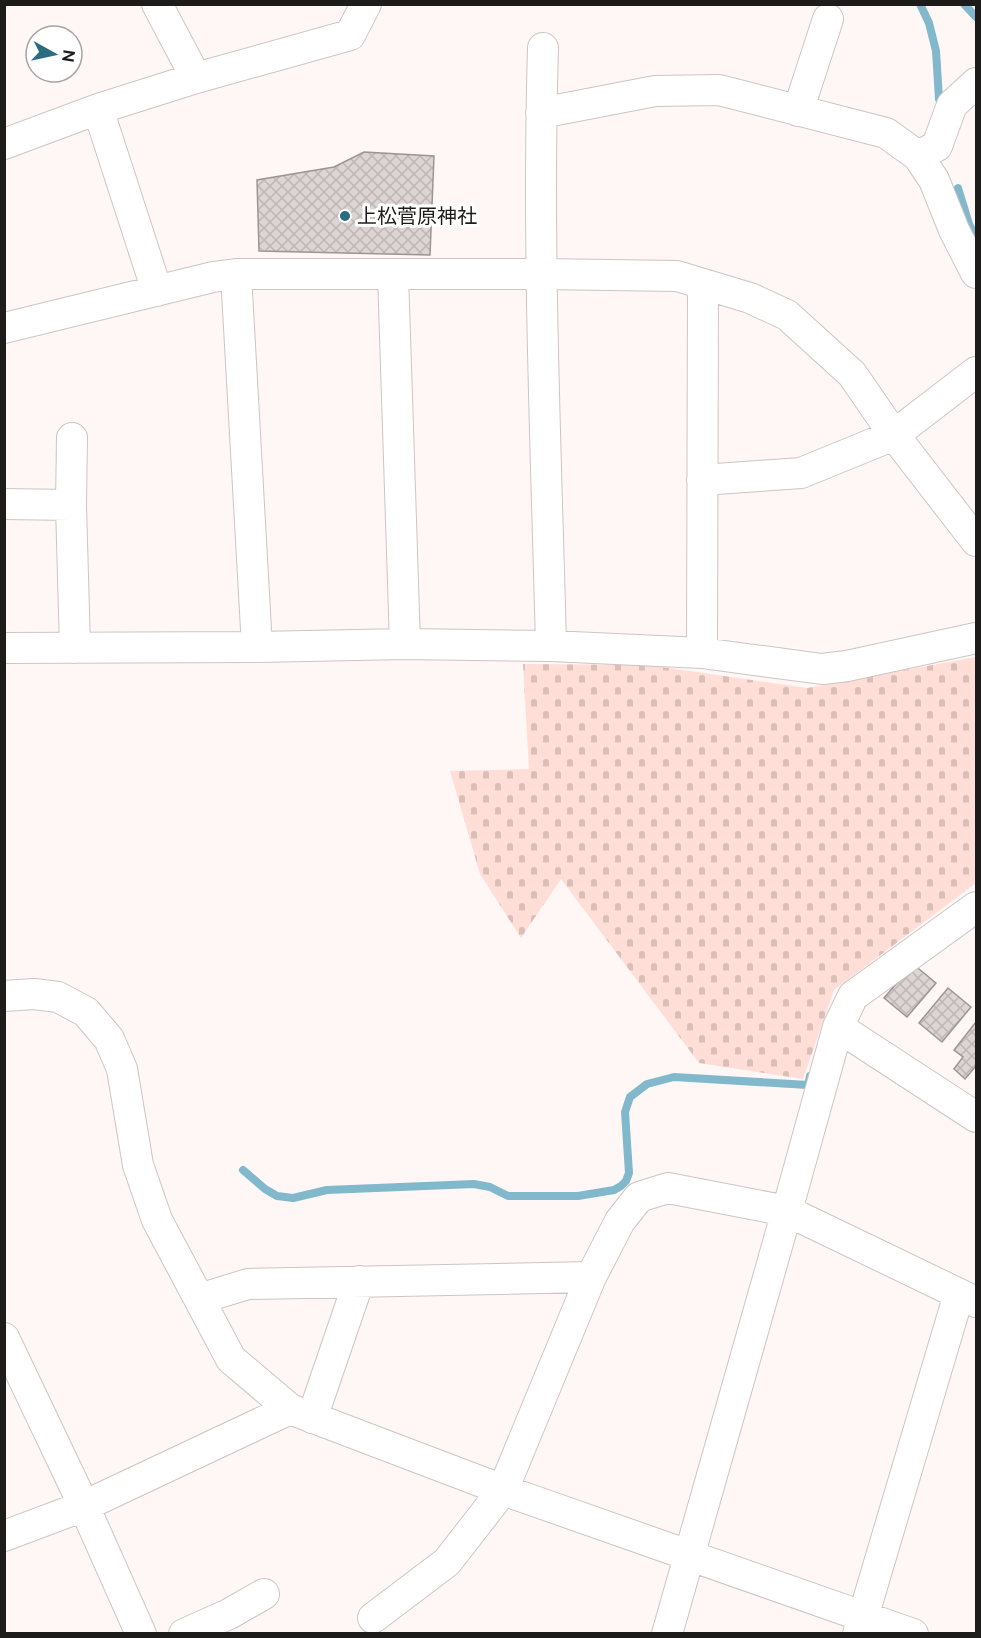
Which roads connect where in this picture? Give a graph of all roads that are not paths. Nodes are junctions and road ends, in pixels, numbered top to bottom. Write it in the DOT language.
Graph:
graph roads {
  1 [pos="157,4"];
  2 [pos="366,4"];
  3 [pos="828,19"];
  4 [pos="543,48"];
  5 [pos="196,78"];
  6 [pos="976,83"];
  7 [pos="98,109"];
  8 [pos="798,111"];
  9 [pos="541,113"];
  10 [pos="4,144"];
  11 [pos="918,156"];
  12 [pos="976,273"];
  13 [pos="236,274"];
  14 [pos="393,274"];
  15 [pos="542,274"];
  16 [pos="703,284"];
  17 [pos="157,291"];
  18 [pos="4,328"];
  19 [pos="976,372"];
  20 [pos="894,435"];
  21 [pos="72,438"];
  22 [pos="702,480"];
  23 [pos="4,504"];
  24 [pos="71,505"];
  25 [pos="976,541"];
  26 [pos="976,638"];
  27 [pos="405,644"];
  28 [pos="550,646"];
  29 [pos="257,647"];
  30 [pos="4,648"];
  31 [pos="75,648"];
  32 [pos="702,653"];
  33 [pos="976,907"];
  34 [pos="4,996"];
  35 [pos="838,1027"];
  36 [pos="976,1117"];
  37 [pos="787,1211"];
  38 [pos="591,1277"];
  39 [pos="359,1281"];
  40 [pos="968,1298"];
  41 [pos="199,1299"];
  42 [pos="4,1338"];
  43 [pos="301,1414"];
  44 [pos="503,1490"];
  45 [pos="84,1506"];
  46 [pos="4,1536"];
  47 [pos="690,1555"];
  48 [pos="264,1594"];
  49 [pos="373,1618"];
  50 [pos="860,1625"];
  51 [pos="141,1634"];
  52 [pos="184,1634"];
  53 [pos="667,1634"];
  54 [pos="913,1634"];
  1 -- 5 [label="street"];
  2 -- 5 [label="street"];
  3 -- 8 [label="street"];
  4 -- 9 [label="street"];
  5 -- 7 [label="street"];
  6 -- 11 [label="street"];
  7 -- 10 [label="street"];
  7 -- 17 [label="street"];
  8 -- 9 [label="street"];
  8 -- 11 [label="street"];
  9 -- 15 [label="street"];
  11 -- 12 [label="street"];
  13 -- 14 [label="street"];
  13 -- 17 [label="street"];
  13 -- 29 [label="street"];
  14 -- 15 [label="street"];
  14 -- 27 [label="street"];
  15 -- 16 [label="street"];
  15 -- 28 [label="street"];
  16 -- 20 [label="street"];
  16 -- 22 [label="street"];
  17 -- 18 [label="street"];
  19 -- 20 [label="street"];
  20 -- 22 [label="street"];
  20 -- 25 [label="street"];
  21 -- 24 [label="street"];
  22 -- 32 [label="street"];
  23 -- 24 [label="street"];
  24 -- 31 [label="street"];
  26 -- 32 [label="street"];
  27 -- 28 [label="street"];
  27 -- 29 [label="street"];
  28 -- 32 [label="street"];
  29 -- 31 [label="street"];
  30 -- 31 [label="street"];
  33 -- 35 [label="street"];
  34 -- 41 [label="street"];
  35 -- 36 [label="street"];
  35 -- 37 [label="street"];
  37 -- 38 [label="street"];
  37 -- 40 [label="street"];
  37 -- 47 [label="street"];
  38 -- 39 [label="street"];
  38 -- 44 [label="street"];
  39 -- 41 [label="street"];
  39 -- 43 [label="street"];
  40 -- 50 [label="street"];
  41 -- 43 [label="street"];
  42 -- 45 [label="street"];
  43 -- 44 [label="street"];
  43 -- 45 [label="street"];
  44 -- 47 [label="street"];
  44 -- 49 [label="street"];
  45 -- 46 [label="street"];
  45 -- 51 [label="street"];
  47 -- 50 [label="street"];
  47 -- 53 [label="street"];
  48 -- 52 [label="street"];
  50 -- 54 [label="street"];
}
